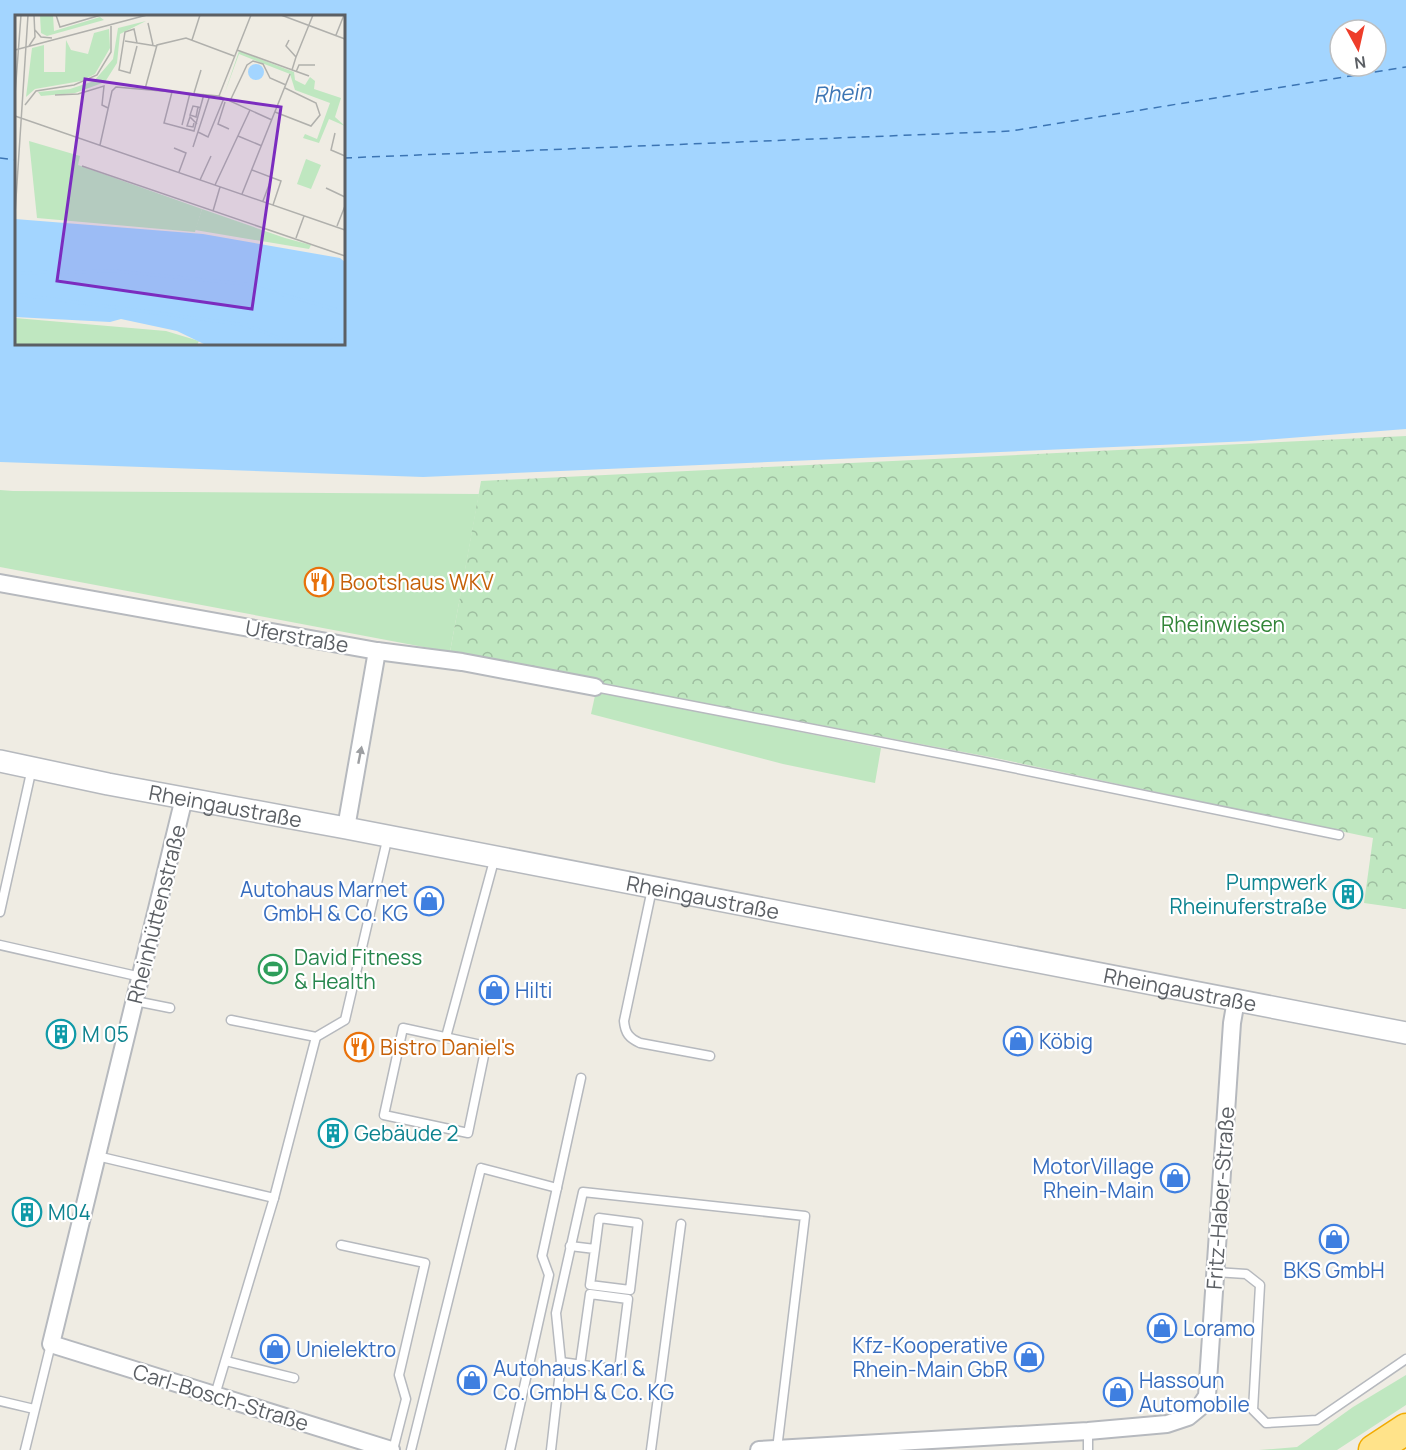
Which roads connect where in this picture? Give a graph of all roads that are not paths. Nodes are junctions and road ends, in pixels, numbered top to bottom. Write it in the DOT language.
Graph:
graph roads {
  1 [pos="0,583"];
  2 [pos="377,651"];
  3 [pos="594,687"];
  4 [pos="0,761"];
  5 [pos="32,767"];
  6 [pos="184,798"];
  7 [pos="346,828"];
  8 [pos="1339,835"];
  9 [pos="388,836"];
  10 [pos="495,857"];
  11 [pos="652,887"];
  12 [pos="0,912"];
  13 [pos="0,945"];
  14 [pos="141,977"];
  15 [pos="1236,1000"];
  16 [pos="135,1001"];
  17 [pos="170,1008"];
  18 [pos="231,1020"];
  19 [pos="1406,1033"];
  20 [pos="316,1036"];
  21 [pos="446,1037"];
  22 [pos="710,1056"];
  23 [pos="581,1078"];
  24 [pos="97,1156"];
  25 [pos="557,1188"];
  26 [pos="274,1198"];
  27 [pos="681,1224"];
  28 [pos="341,1245"];
  29 [pos="570,1246"];
  30 [pos="595,1249"];
  31 [pos="1215,1272"];
  32 [pos="51,1344"];
  33 [pos="1406,1359"];
  34 [pos="226,1361"];
  35 [pos="561,1362"];
  36 [pos="580,1365"];
  37 [pos="294,1378"];
  38 [pos="215,1395"];
  39 [pos="0,1401"];
  40 [pos="34,1409"];
  41 [pos="1406,1429"];
  42 [pos="1088,1431"];
  43 [pos="972,1444"];
  44 [pos="361,1446"];
  45 [pos="777,1449"];
  46 [pos="25,1450"];
  47 [pos="392,1450"];
  48 [pos="411,1450"];
  49 [pos="510,1450"];
  50 [pos="551,1450"];
  51 [pos="651,1450"];
  52 [pos="759,1450"];
  53 [pos="1088,1450"];
  54 [pos="1374,1450"];
  1 -- 2 [label="street, Uferstraße"];
  2 -- 3 [label="street, Uferstraße"];
  7 -- 2 [label="street, one-way"];
  3 -- 8 [label="lane"];
  4 -- 5 [label="street, Rheingaustraße"];
  5 -- 6 [label="street, Rheingaustraße"];
  5 -- 12 [label="lane"];
  6 -- 7 [label="street, Rheingaustraße"];
  6 -- 14 [label="street, Rheinhüttenstraße"];
  7 -- 9 [label="street, Rheingaustraße"];
  9 -- 10 [label="street, Rheingaustraße"];
  9 -- 20 [label="lane"];
  10 -- 11 [label="street, Rheingaustraße"];
  10 -- 21 [label="lane"];
  11 -- 15 [label="street, Rheingaustraße"];
  11 -- 22 [label="lane"];
  13 -- 14 [label="lane"];
  14 -- 16 [label="street, Rheinhüttenstraße"];
  15 -- 19 [label="street, Rheingaustraße"];
  15 -- 31 [label="street, Fritz-Haber-Straße"];
  16 -- 17 [label="lane"];
  16 -- 24 [label="street, Rheinhüttenstraße"];
  18 -- 20 [label="lane"];
  20 -- 26 [label="lane"];
  21 -- 21 [label="lane"];
  23 -- 25 [label="lane"];
  24 -- 26 [label="lane"];
  24 -- 32 [label="street, Rheinhüttenstraße"];
  25 -- 48 [label="lane"];
  25 -- 49 [label="lane"];
  26 -- 34 [label="lane"];
  27 -- 51 [label="lane"];
  28 -- 47 [label="lane"];
  29 -- 30 [label="lane"];
  29 -- 35 [label="lane"];
  29 -- 45 [label="lane"];
  30 -- 30 [label="lane"];
  31 -- 33 [label="lane"];
  31 -- 42 [label="street, Fritz-Haber-Straße"];
  32 -- 38 [label="street, Carl-Bosch-Straße"];
  32 -- 40 [label="lane"];
  34 -- 37 [label="lane"];
  34 -- 38 [label="lane"];
  35 -- 36 [label="lane"];
  35 -- 50 [label="lane"];
  36 -- 36 [label="lane"];
  38 -- 44 [label="street, Carl-Bosch-Straße"];
  39 -- 40 [label="lane"];
  40 -- 46 [label="lane"];
  41 -- 54 [label="highway"];
  42 -- 43 [label="street"];
  42 -- 53 [label="lane"];
  43 -- 45 [label="street"];
  44 -- 47 [label="street, Carl-Bosch-Straße"];
  45 -- 52 [label="street"];
}
